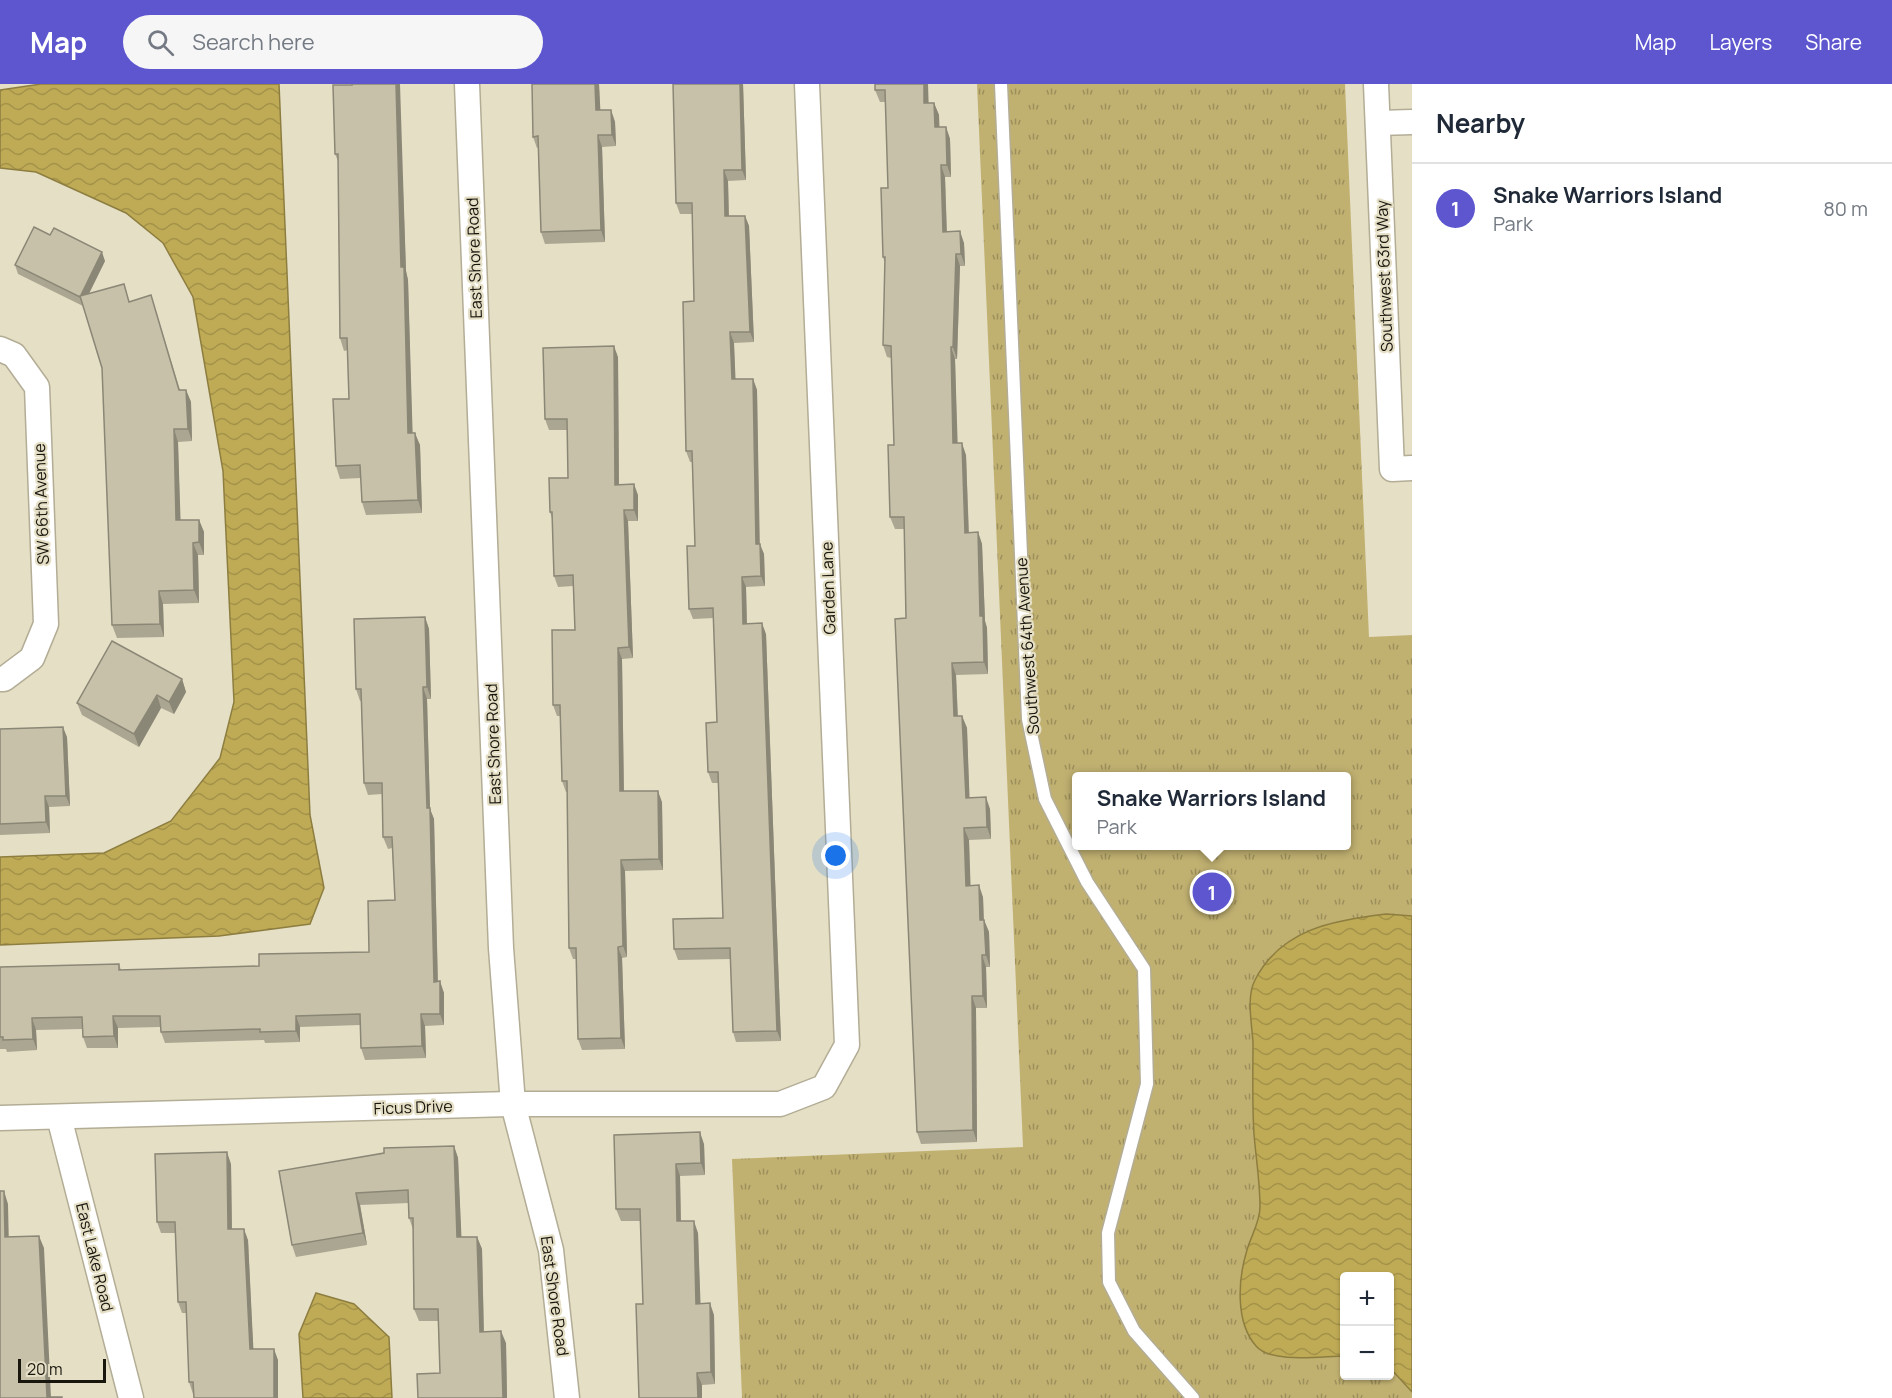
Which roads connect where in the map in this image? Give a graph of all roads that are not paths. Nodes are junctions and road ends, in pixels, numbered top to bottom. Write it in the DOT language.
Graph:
graph roads {
  1 [pos="467,84"];
  2 [pos="807,84"];
  3 [pos="1001,84"];
  4 [pos="1376,84"];
  5 [pos="1412,122"];
  6 [pos="1378,123"];
  7 [pos="7,352"];
  8 [pos="1402,468"];
  9 [pos="0,680"];
  10 [pos="824,1087"];
  11 [pos="513,1104"];
  12 [pos="59,1117"];
  13 [pos="0,1118"];
  14 [pos="131,1398"];
  15 [pos="567,1398"];
  16 [pos="1193,1398"];
  1 -- 11 [label="street, East Shore Road"];
  2 -- 10 [label="street, Garden Lane"];
  3 -- 16 [label="lane, Southwest 64th Avenue"];
  4 -- 6 [label="street, Southwest 63rd Way"];
  5 -- 6 [label="street"];
  6 -- 8 [label="street, Southwest 63rd Way"];
  7 -- 9 [label="street, SW 66th Avenue"];
  10 -- 11 [label="street, Ficus Drive"];
  11 -- 12 [label="street, Ficus Drive"];
  11 -- 15 [label="street, East Shore Road"];
  12 -- 13 [label="street, Ficus Drive"];
  12 -- 14 [label="street, East Lake Road"];
}
